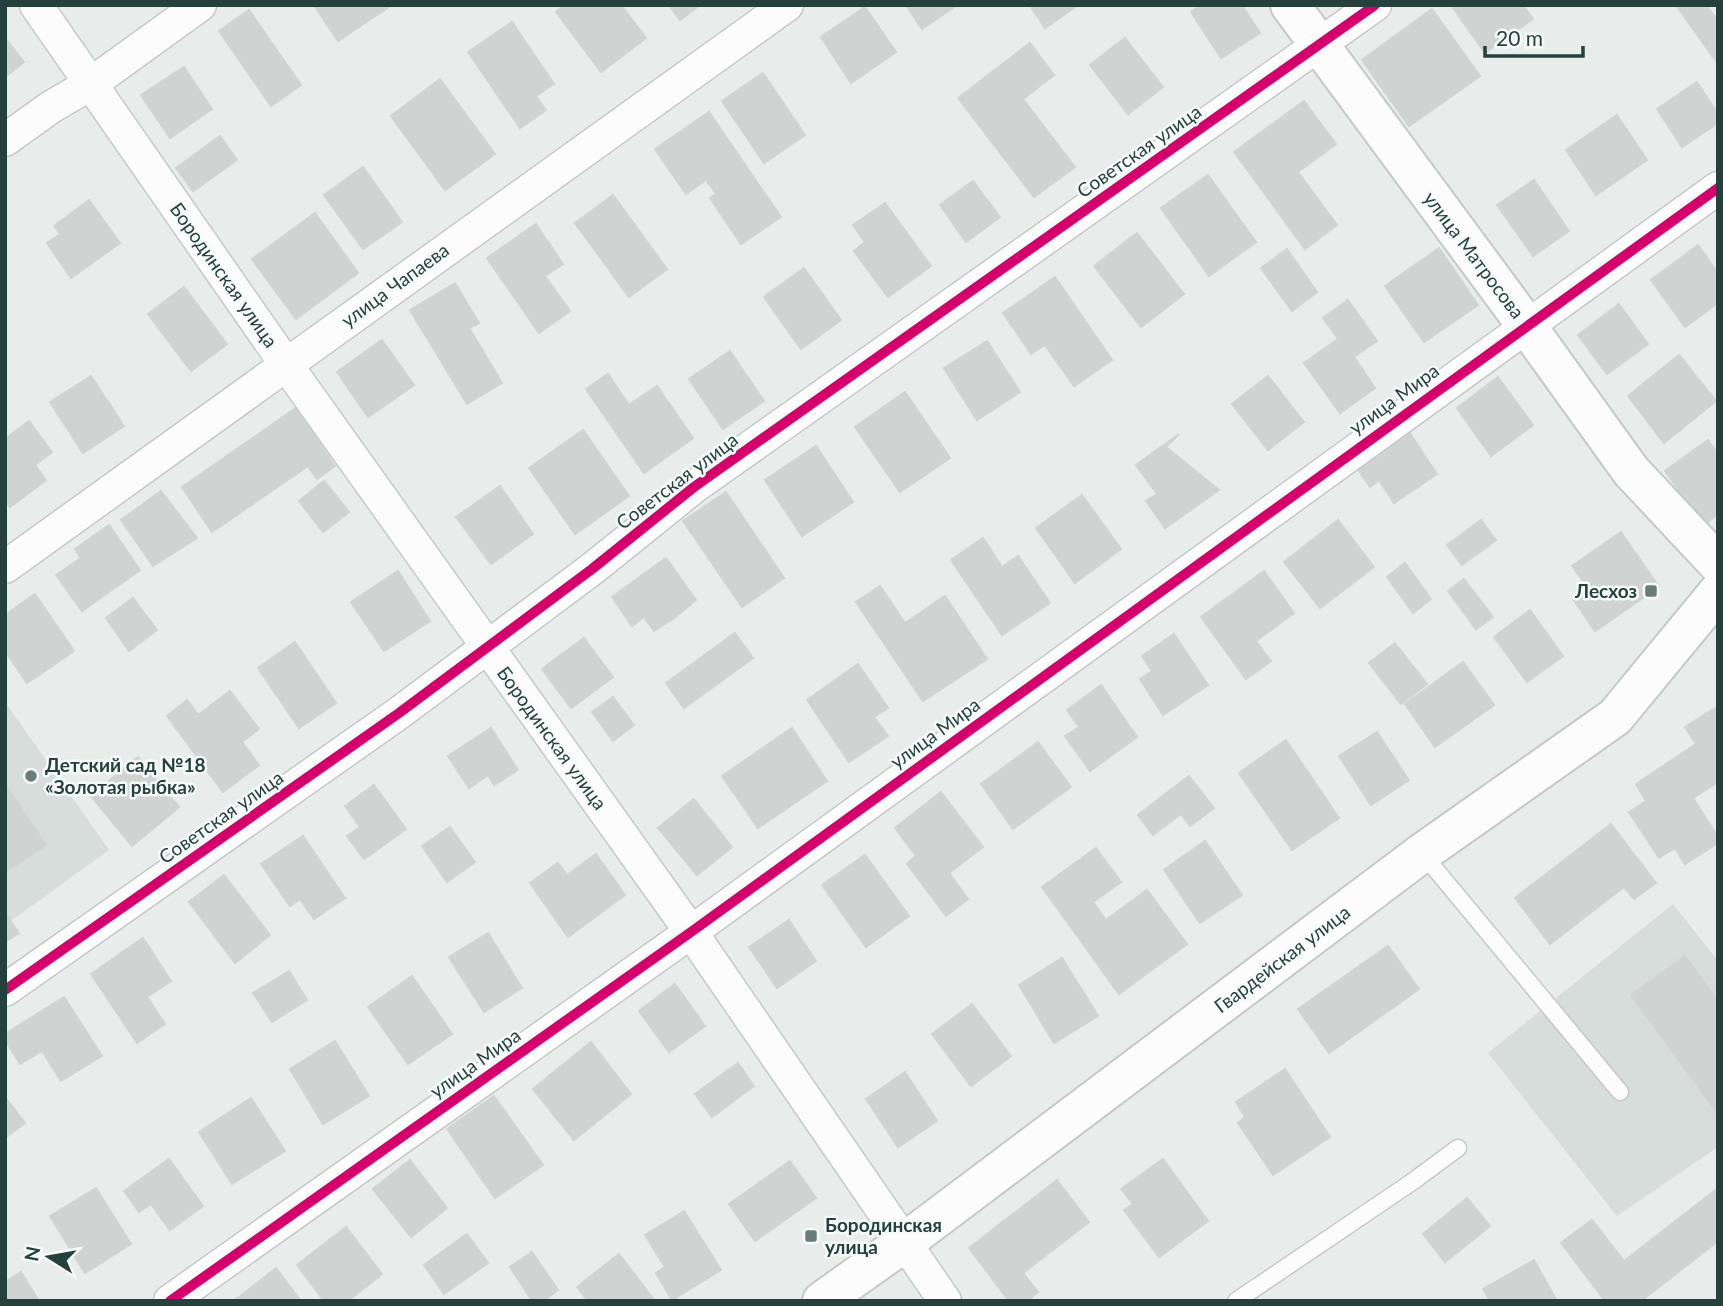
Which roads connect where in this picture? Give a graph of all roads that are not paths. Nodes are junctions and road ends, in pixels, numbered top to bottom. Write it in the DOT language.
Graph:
graph roads {
  1 [pos="36,5"];
  2 [pos="200,5"];
  3 [pos="787,5"];
  4 [pos="1290,5"];
  5 [pos="1375,5"];
  6 [pos="1318,46"];
  7 [pos="92,83"];
  8 [pos="5,140"];
  9 [pos="1718,188"];
  10 [pos="1526,325"];
  11 [pos="285,363"];
  12 [pos="1718,564"];
  13 [pos="5,566"];
  14 [pos="1718,592"];
  15 [pos="486,647"];
  16 [pos="1422,853"];
  17 [pos="691,932"];
  18 [pos="5,990"];
  19 [pos="1620,1092"];
  20 [pos="1458,1148"];
  21 [pos="905,1242"];
  22 [pos="170,1301"];
  23 [pos="822,1301"];
  24 [pos="945,1301"];
  25 [pos="1236,1301"];
  1 -- 7 [label="street, Бородинская улица"];
  2 -- 7 [label="street"];
  3 -- 11 [label="street, улица Чапаева"];
  4 -- 6 [label="street, улица Матросова"];
  5 -- 6 [label="street, Советская улица"];
  6 -- 10 [label="street, улица Матросова"];
  6 -- 15 [label="street, Советская улица"];
  7 -- 8 [label="street"];
  7 -- 11 [label="street, Бородинская улица"];
  9 -- 10 [label="street, улица Мира"];
  10 -- 12 [label="street, улица Матросова"];
  10 -- 17 [label="street, улица Мира"];
  11 -- 13 [label="street, улица Чапаева"];
  11 -- 15 [label="street, Бородинская улица"];
  14 -- 16 [label="street, Гвардейская улица"];
  15 -- 17 [label="street, Бородинская улица"];
  15 -- 18 [label="street, Советская улица"];
  16 -- 19 [label="lane"];
  16 -- 21 [label="street, Гвардейская улица"];
  17 -- 21 [label="street, Бородинская улица"];
  17 -- 22 [label="street, улица Мира"];
  20 -- 25 [label="lane"];
  21 -- 23 [label="street, Гвардейская улица"];
  21 -- 24 [label="street, Бородинская улица"];
}
